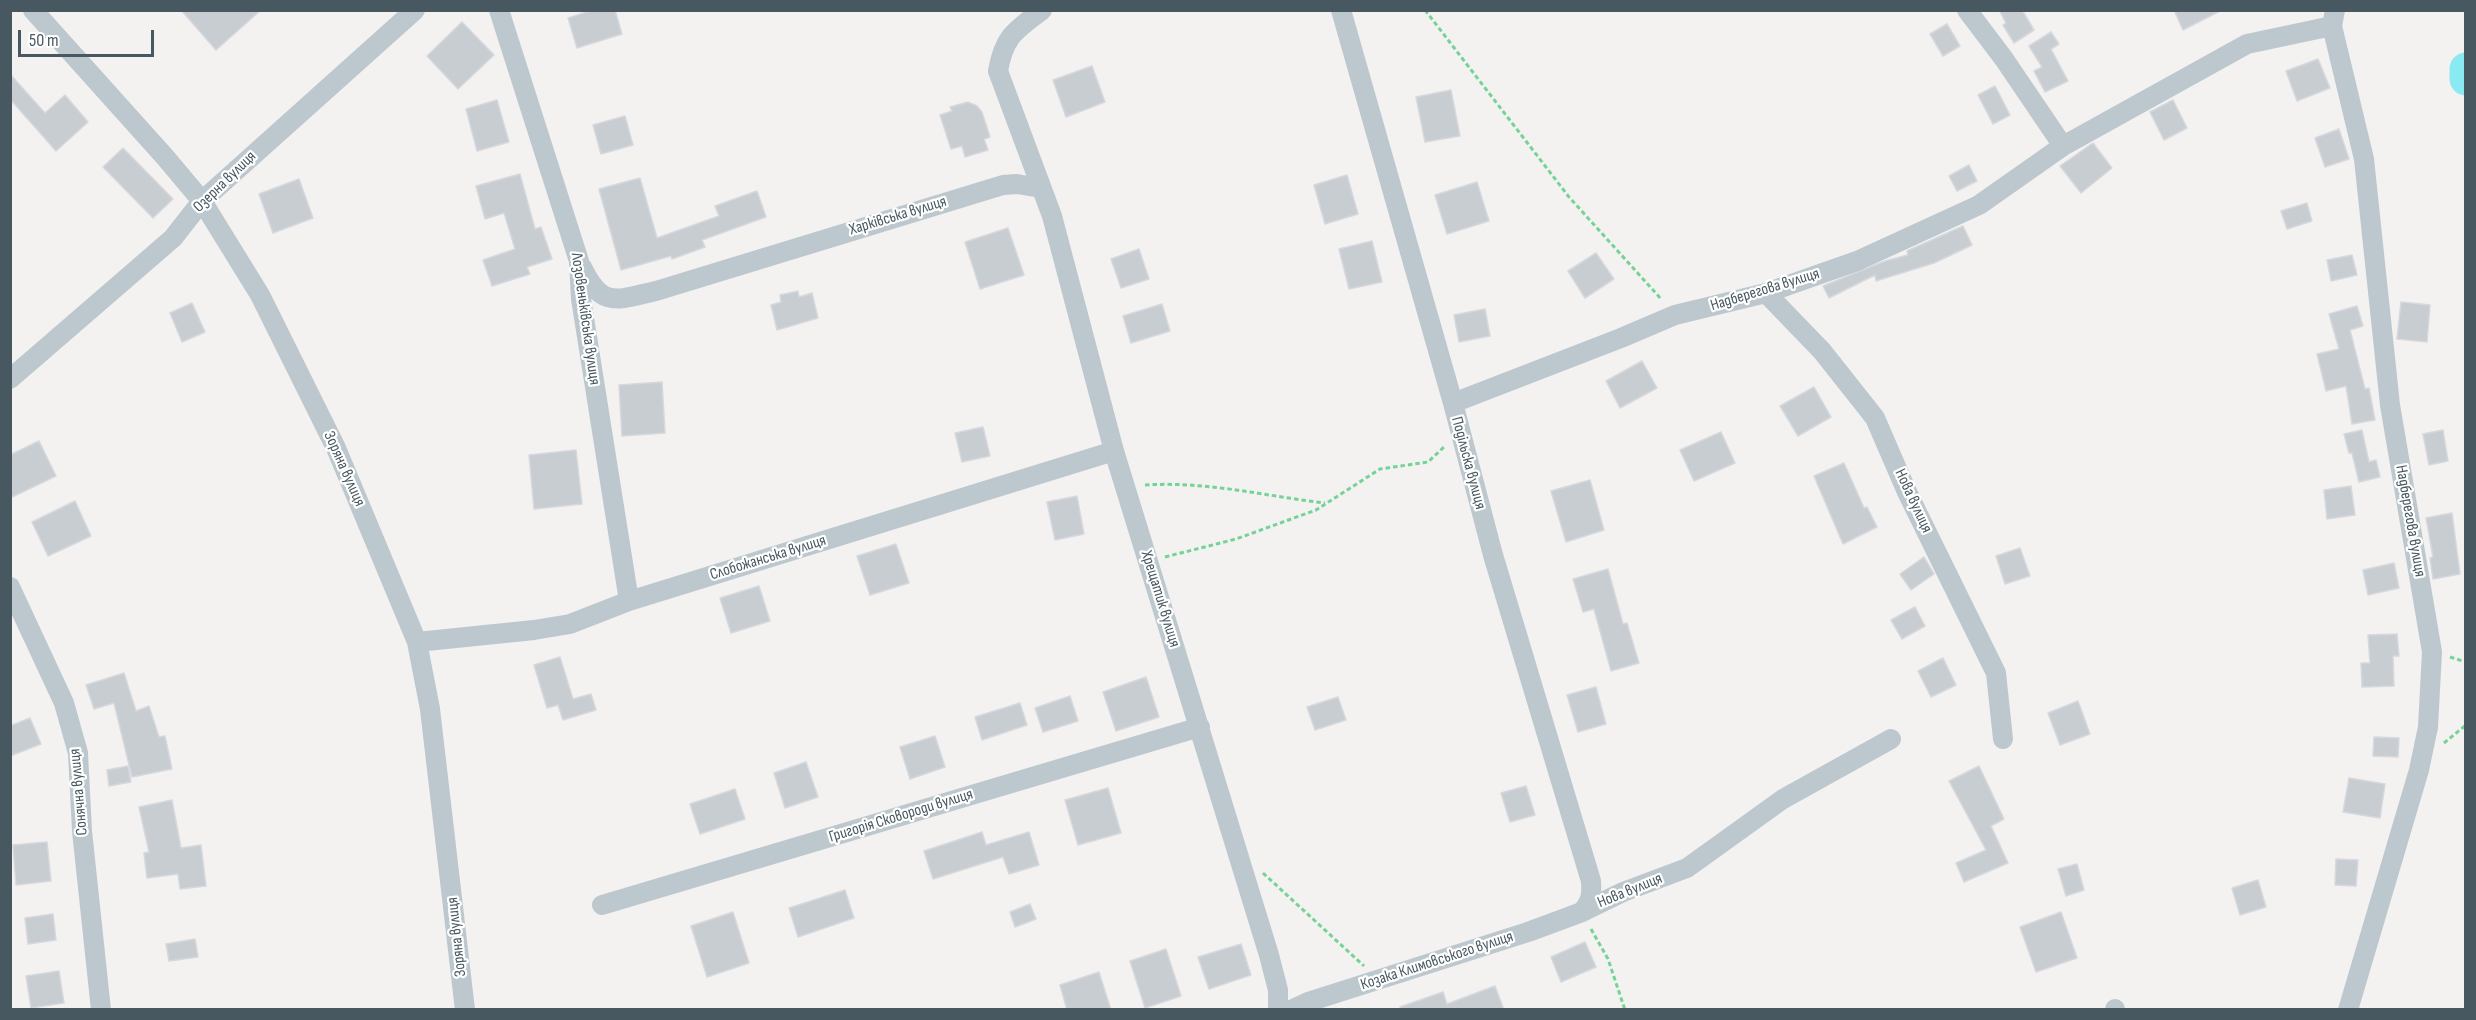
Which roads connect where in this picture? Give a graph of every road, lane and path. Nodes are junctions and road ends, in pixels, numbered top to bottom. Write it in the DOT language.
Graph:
graph roads {
  1 [pos="33,10"];
  2 [pos="415,10"];
  3 [pos="499,10"];
  4 [pos="1042,10"];
  5 [pos="1341,10"];
  6 [pos="1425,10"];
  7 [pos="1967,10"];
  8 [pos="2333,18"];
  9 [pos="2063,146"];
  10 [pos="1041,188"];
  11 [pos="202,201"];
  12 [pos="579,261"];
  13 [pos="1766,293"];
  14 [pos="1675,315"];
  15 [pos="10,379"];
  16 [pos="1453,403"];
  17 [pos="1447,445"];
  18 [pos="1114,451"];
  19 [pos="1125,486"];
  20 [pos="1325,503"];
  21 [pos="1148,560"];
  22 [pos="10,587"];
  23 [pos="629,601"];
  24 [pos="417,642"];
  25 [pos="1200,727"];
  26 [pos="1891,739"];
  27 [pos="2003,739"];
  28 [pos="1258,867"];
  29 [pos="602,905"];
  30 [pos="1582,912"];
  31 [pos="1379,979"];
  32 [pos="101,1010"];
  33 [pos="465,1010"];
  34 [pos="1278,1010"];
  35 [pos="1291,1010"];
  36 [pos="1625,1010"];
  37 [pos="2348,1010"];
  1 -- 11 [label="street, Зоряна вулиця"];
  2 -- 11 [label="street, Озерна вулиця"];
  3 -- 12 [label="street, Лозовеньківська вулиця"];
  4 -- 10 [label="street"];
  5 -- 16 [label="street, Подільска вулиця"];
  6 -- 14 [label="path"];
  7 -- 9 [label="street"];
  8 -- 9 [label="street, Надберегова вулиця"];
  8 -- 37 [label="street, Надберегова вулиця"];
  9 -- 13 [label="street, Надберегова вулиця"];
  10 -- 12 [label="street, Харківська вулиця"];
  10 -- 18 [label="street, Хрещатик вулиця"];
  11 -- 15 [label="street, Озерна вулиця"];
  11 -- 24 [label="street, Зоряна вулиця"];
  12 -- 23 [label="street, Лозовеньківська вулиця"];
  13 -- 14 [label="street, Надберегова вулиця"];
  13 -- 27 [label="street, Нова вулиця"];
  14 -- 16 [label="street, Надберегова вулиця"];
  16 -- 30 [label="street, Подільска вулиця"];
  17 -- 20 [label="path"];
  18 -- 19 [label="street, Хрещатик вулиця"];
  18 -- 23 [label="street, Слобожанська вулиця"];
  19 -- 20 [label="path"];
  19 -- 21 [label="street, Хрещатик вулиця"];
  20 -- 21 [label="path"];
  21 -- 25 [label="street, Хрещатик вулиця"];
  22 -- 32 [label="street, Сонячна вулиця"];
  23 -- 24 [label="street, Слобожанська вулиця"];
  24 -- 33 [label="street, Зоряна вулиця"];
  25 -- 29 [label="street, Григорія Сковороди вулиця"];
  25 -- 34 [label="street, Хрещатик вулиця"];
  26 -- 30 [label="street, Нова вулиця"];
  28 -- 31 [label="path"];
  30 -- 31 [label="street, Козака Климовського вулиця"];
  30 -- 36 [label="path"];
  31 -- 35 [label="street, Козака Климовського вулиця"];
}
